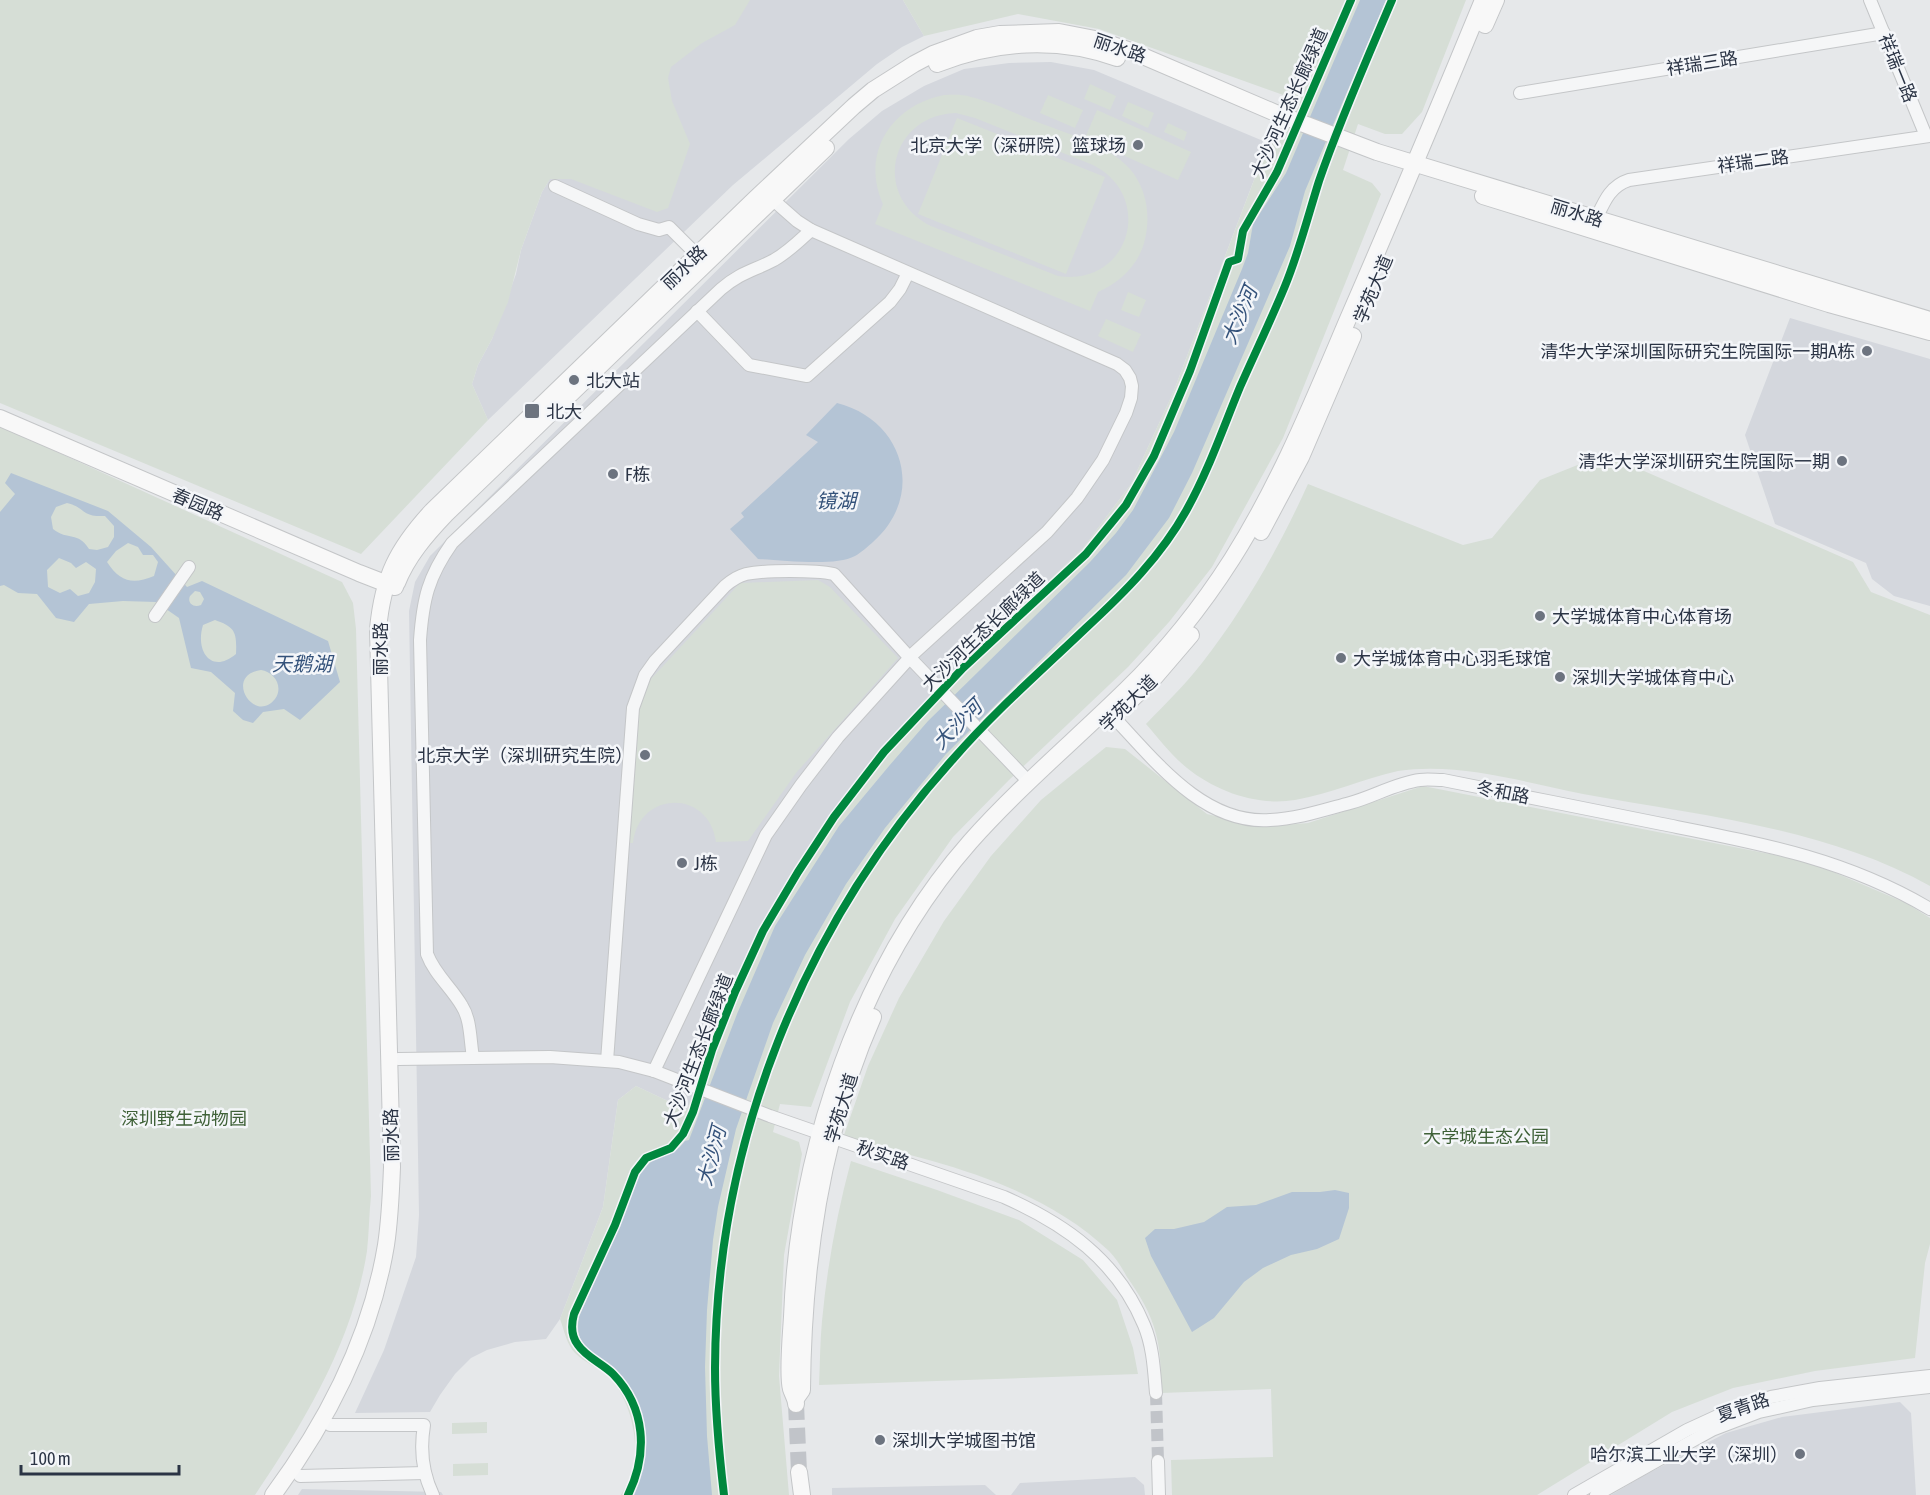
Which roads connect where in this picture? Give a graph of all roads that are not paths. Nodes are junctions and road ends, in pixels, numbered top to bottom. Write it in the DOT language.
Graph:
graph roads {
  1 [pos="1483,0"];
  2 [pos="1496,0"];
  3 [pos="1870,0"];
  4 [pos="1884,33"];
  5 [pos="1520,93"];
  6 [pos="1276,120"];
  7 [pos="1928,136"];
  8 [pos="1418,170"];
  9 [pos="555,186"];
  10 [pos="772,199"];
  11 [pos="1596,219"];
  12 [pos="811,230"];
  13 [pos="697,255"];
  14 [pos="908,273"];
  15 [pos="697,312"];
  16 [pos="1930,320"];
  17 [pos="1930,332"];
  18 [pos="0,418"];
  19 [pos="189,567"];
  20 [pos="391,586"];
  21 [pos="155,616"];
  22 [pos="910,658"];
  23 [pos="1110,713"];
  24 [pos="1029,782"];
  25 [pos="1930,909"];
  26 [pos="473,1057"];
  27 [pos="398,1059"];
  28 [pos="607,1061"];
  29 [pos="654,1071"];
  30 [pos="826,1136"];
  31 [pos="1930,1376"];
  32 [pos="1930,1387"];
  33 [pos="1156,1393"];
  34 [pos="796,1401"];
  35 [pos="330,1425"];
  36 [pos="1158,1461"];
  37 [pos="799,1472"];
  38 [pos="425,1473"];
  39 [pos="300,1476"];
  40 [pos="428,1493"];
  41 [pos="273,1495"];
  42 [pos="286,1495"];
  43 [pos="802,1495"];
  44 [pos="1159,1495"];
  45 [pos="1574,1495"];
  46 [pos="1596,1495"];
  1 -- 8 [label="main road, 学苑大道"];
  2 -- 8 [label="main road, 学苑大道"];
  3 -- 4 [label="street, 祥瑞一路"];
  4 -- 5 [label="street, 祥瑞三路"];
  4 -- 7 [label="street, 祥瑞一路"];
  6 -- 8 [label="main road, 丽水路"];
  6 -- 10 [label="main road, 丽水路"];
  6 -- 13 [label="main road, 丽水路"];
  7 -- 11 [label="street, 祥瑞二路"];
  8 -- 11 [label="main road, 丽水路"];
  8 -- 17 [label="main road, 丽水路"];
  8 -- 23 [label="main road, 学苑大道"];
  9 -- 13 [label="street"];
  10 -- 12 [label="street"];
  10 -- 20 [label="main road, 丽水路"];
  11 -- 16 [label="main road, 丽水路"];
  12 -- 14 [label="street"];
  12 -- 15 [label="street"];
  13 -- 20 [label="main road, 丽水路"];
  14 -- 15 [label="street"];
  14 -- 22 [label="street"];
  15 -- 26 [label="street"];
  18 -- 20 [label="main road, 春园路"];
  19 -- 21 [label="street"];
  20 -- 27 [label="main road, 丽水路"];
  20 -- 41 [label="main road, 丽水路"];
  22 -- 24 [label="street"];
  22 -- 28 [label="street"];
  22 -- 29 [label="street"];
  23 -- 24 [label="main road, 学苑大道"];
  23 -- 25 [label="street, 冬和路"];
  23 -- 30 [label="main road, 学苑大道"];
  24 -- 30 [label="main road, 学苑大道"];
  26 -- 27 [label="street, 秋实路"];
  26 -- 28 [label="street, 秋实路"];
  27 -- 35 [label="main road, 丽水路"];
  28 -- 29 [label="street, 秋实路"];
  29 -- 30 [label="street, 秋实路"];
  30 -- 33 [label="street, 秋实路"];
  30 -- 34 [label="main road, 学苑大道"];
  31 -- 45 [label="street, 夏青路"];
  32 -- 46 [label="street, 夏青路"];
  35 -- 38 [label="street"];
  35 -- 39 [label="main road, 丽水路"];
  36 -- 44 [label="street"];
  37 -- 43 [label="main road"];
  38 -- 39 [label="street"];
  38 -- 40 [label="street"];
  39 -- 42 [label="main road, 丽水路"];
}
